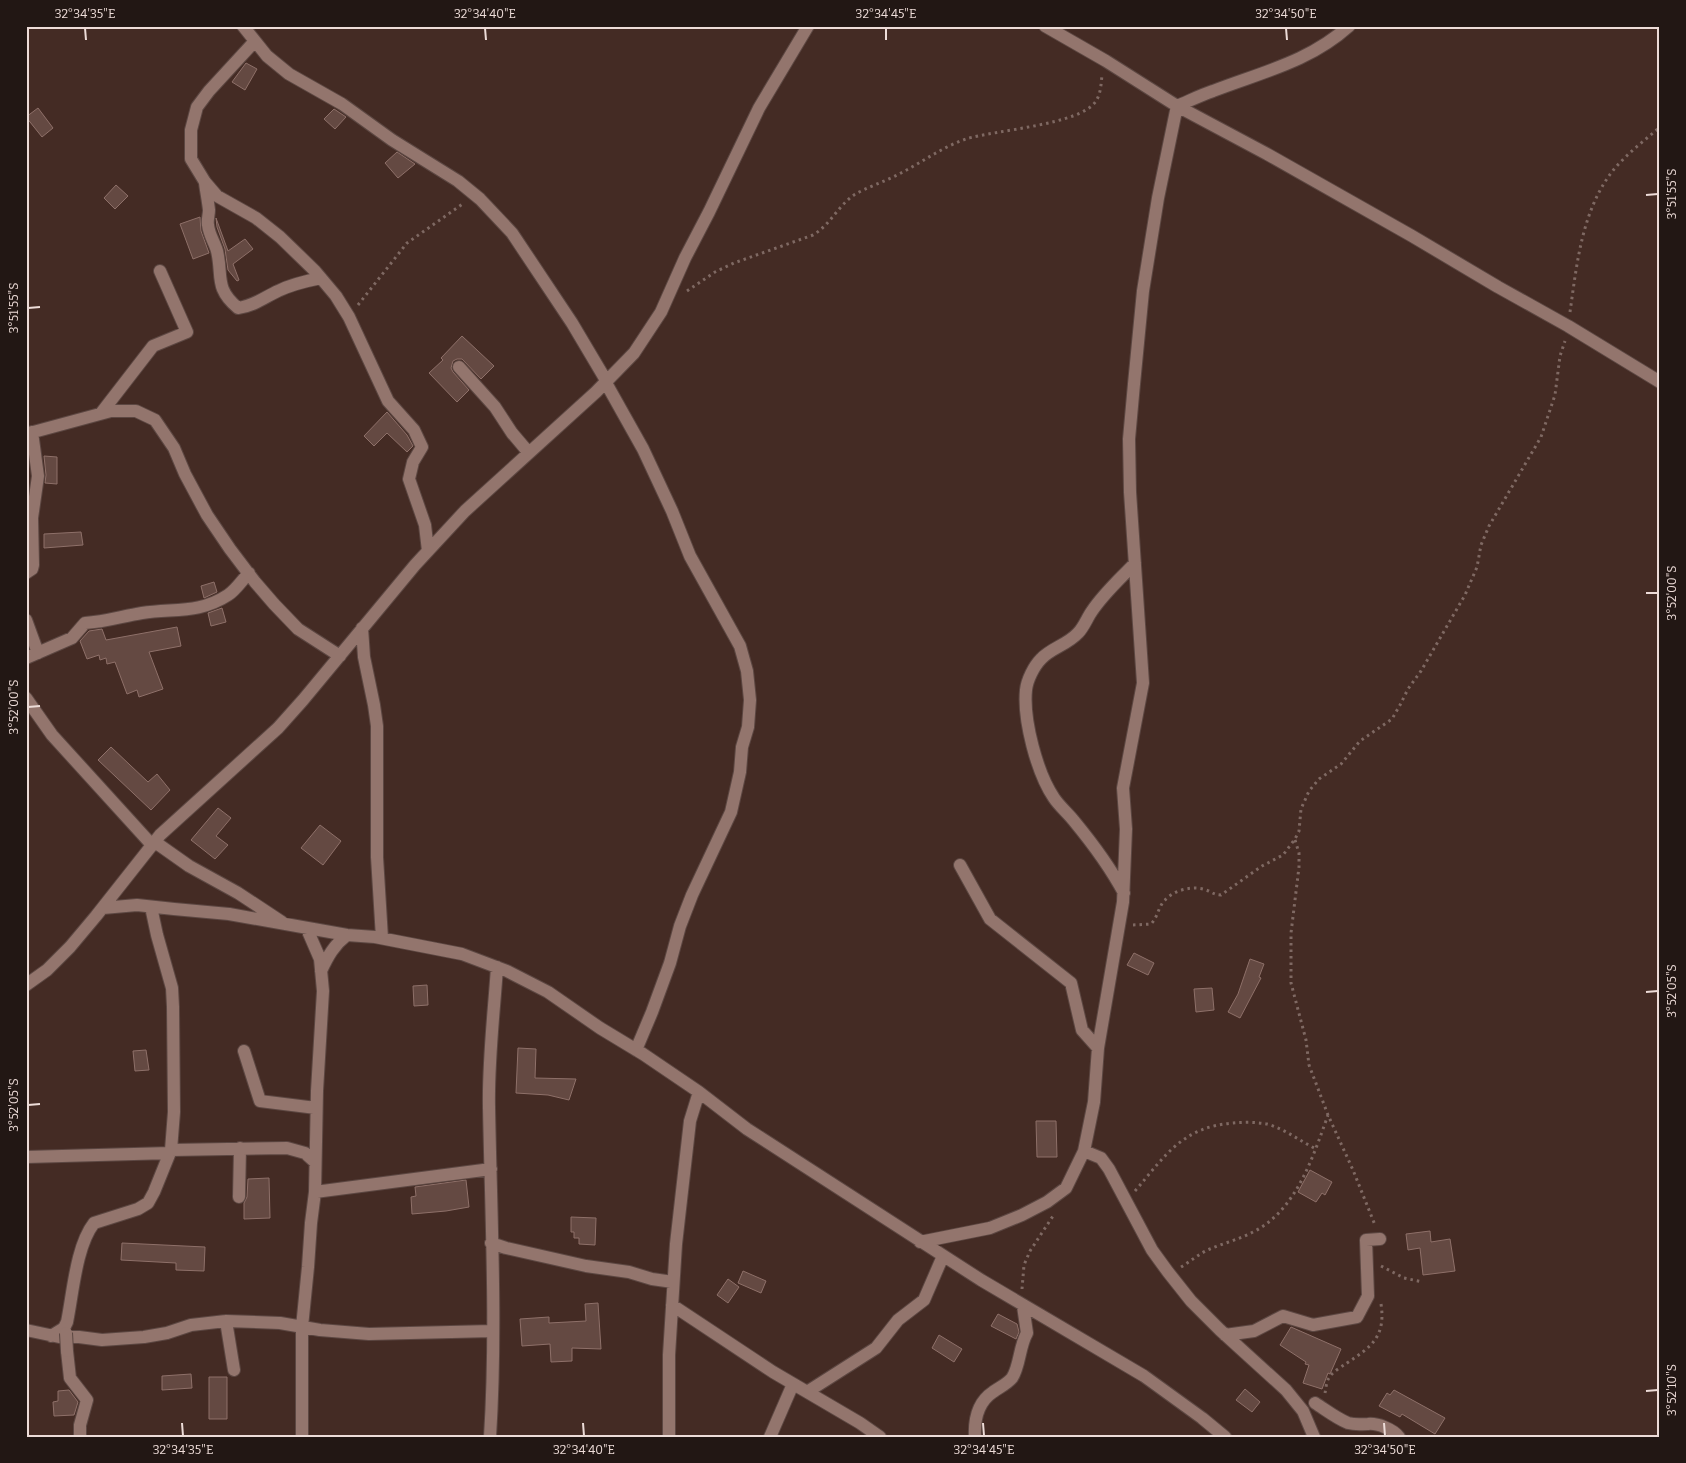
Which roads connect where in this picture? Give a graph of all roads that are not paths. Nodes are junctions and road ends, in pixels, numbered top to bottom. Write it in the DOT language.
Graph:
graph roads {
  1 [pos="243,26"];
  2 [pos="808,26"];
  3 [pos="1045,26"];
  4 [pos="1349,26"];
  5 [pos="255,42"];
  6 [pos="1178,106"];
  7 [pos="205,182"];
  8 [pos="160,271"];
  9 [pos="321,278"];
  10 [pos="459,367"];
  11 [pos="606,382"];
  12 [pos="1660,382"];
  13 [pos="102,412"];
  14 [pos="29,433"];
  15 [pos="530,453"];
  16 [pos="428,551"];
  17 [pos="1135,564"];
  18 [pos="26,573"];
  19 [pos="249,573"];
  20 [pos="26,620"];
  21 [pos="362,628"];
  22 [pos="32,655"];
  23 [pos="340,656"];
  24 [pos="26,698"];
  25 [pos="153,844"];
  26 [pos="960,865"];
  27 [pos="1124,893"];
  28 [pos="152,907"];
  29 [pos="102,908"];
  30 [pos="287,925"];
  31 [pos="307,928"];
  32 [pos="347,935"];
  33 [pos="382,938"];
  34 [pos="497,967"];
  35 [pos="321,971"];
  36 [pos="26,985"];
  37 [pos="1098,1048"];
  38 [pos="636,1050"];
  39 [pos="244,1052"];
  40 [pos="699,1092"];
  41 [pos="316,1108"];
  42 [pos="240,1148"];
  43 [pos="1084,1151"];
  44 [pos="170,1152"];
  45 [pos="26,1157"];
  46 [pos="315,1162"];
  47 [pos="491,1169"];
  48 [pos="315,1192"];
  49 [pos="239,1197"];
  50 [pos="1380,1239"];
  51 [pos="920,1242"];
  52 [pos="491,1244"];
  53 [pos="943,1256"];
  54 [pos="673,1282"];
  55 [pos="672,1305"];
  56 [pos="1022,1305"];
  57 [pos="226,1321"];
  58 [pos="302,1327"];
  59 [pos="26,1330"];
  60 [pos="492,1331"];
  61 [pos="66,1333"];
  62 [pos="1225,1335"];
  63 [pos="51,1336"];
  64 [pos="234,1370"];
  65 [pos="793,1384"];
  66 [pos="807,1392"];
  67 [pos="1315,1403"];
  68 [pos="80,1437"];
  69 [pos="302,1437"];
  70 [pos="490,1437"];
  71 [pos="669,1437"];
  72 [pos="770,1437"];
  73 [pos="880,1437"];
  74 [pos="975,1437"];
  75 [pos="1225,1437"];
  76 [pos="1314,1437"];
  77 [pos="1399,1437"];
  1 -- 5 [label="street"];
  2 -- 11 [label="street"];
  3 -- 6 [label="street"];
  4 -- 6 [label="street"];
  5 -- 7 [label="street"];
  5 -- 11 [label="street"];
  6 -- 12 [label="street"];
  6 -- 17 [label="street"];
  7 -- 9 [label="street"];
  7 -- 9 [label="street"];
  8 -- 13 [label="street"];
  9 -- 16 [label="street"];
  10 -- 15 [label="street"];
  11 -- 15 [label="street"];
  11 -- 38 [label="street"];
  13 -- 14 [label="street"];
  13 -- 19 [label="street"];
  14 -- 18 [label="street"];
  15 -- 16 [label="street"];
  16 -- 21 [label="street"];
  17 -- 27 [label="street"];
  17 -- 27 [label="street"];
  19 -- 22 [label="street"];
  19 -- 23 [label="street"];
  20 -- 22 [label="street"];
  21 -- 23 [label="street"];
  21 -- 33 [label="street"];
  23 -- 25 [label="street"];
  24 -- 25 [label="street"];
  25 -- 29 [label="street"];
  25 -- 30 [label="street"];
  26 -- 37 [label="street"];
  27 -- 37 [label="street"];
  28 -- 29 [label="street"];
  28 -- 30 [label="street"];
  28 -- 44 [label="street"];
  29 -- 36 [label="street"];
  30 -- 31 [label="street"];
  31 -- 32 [label="street"];
  31 -- 35 [label="street"];
  32 -- 33 [label="street"];
  32 -- 35 [label="street"];
  33 -- 34 [label="street"];
  34 -- 38 [label="street"];
  34 -- 47 [label="street"];
  35 -- 41 [label="street"];
  37 -- 43 [label="street"];
  38 -- 40 [label="street"];
  39 -- 41 [label="street"];
  40 -- 51 [label="street"];
  40 -- 54 [label="street"];
  41 -- 46 [label="street"];
  42 -- 44 [label="street"];
  42 -- 46 [label="street"];
  42 -- 49 [label="street"];
  43 -- 51 [label="street"];
  43 -- 62 [label="street"];
  44 -- 45 [label="street"];
  44 -- 63 [label="street"];
  46 -- 48 [label="street"];
  47 -- 48 [label="street"];
  47 -- 52 [label="street"];
  48 -- 58 [label="street"];
  50 -- 62 [label="street"];
  51 -- 53 [label="street"];
  52 -- 54 [label="street"];
  52 -- 60 [label="street"];
  53 -- 56 [label="street"];
  53 -- 66 [label="street"];
  54 -- 55 [label="street"];
  55 -- 65 [label="street"];
  55 -- 71 [label="street"];
  56 -- 74 [label="street"];
  56 -- 75 [label="street"];
  57 -- 58 [label="street"];
  57 -- 63 [label="street"];
  57 -- 64 [label="street"];
  58 -- 60 [label="street"];
  58 -- 69 [label="street"];
  59 -- 63 [label="street"];
  60 -- 70 [label="street"];
  61 -- 68 [label="street, bridge"];
  62 -- 76 [label="street"];
  65 -- 66 [label="street"];
  65 -- 72 [label="street"];
  66 -- 73 [label="street"];
  67 -- 77 [label="street"];
}
